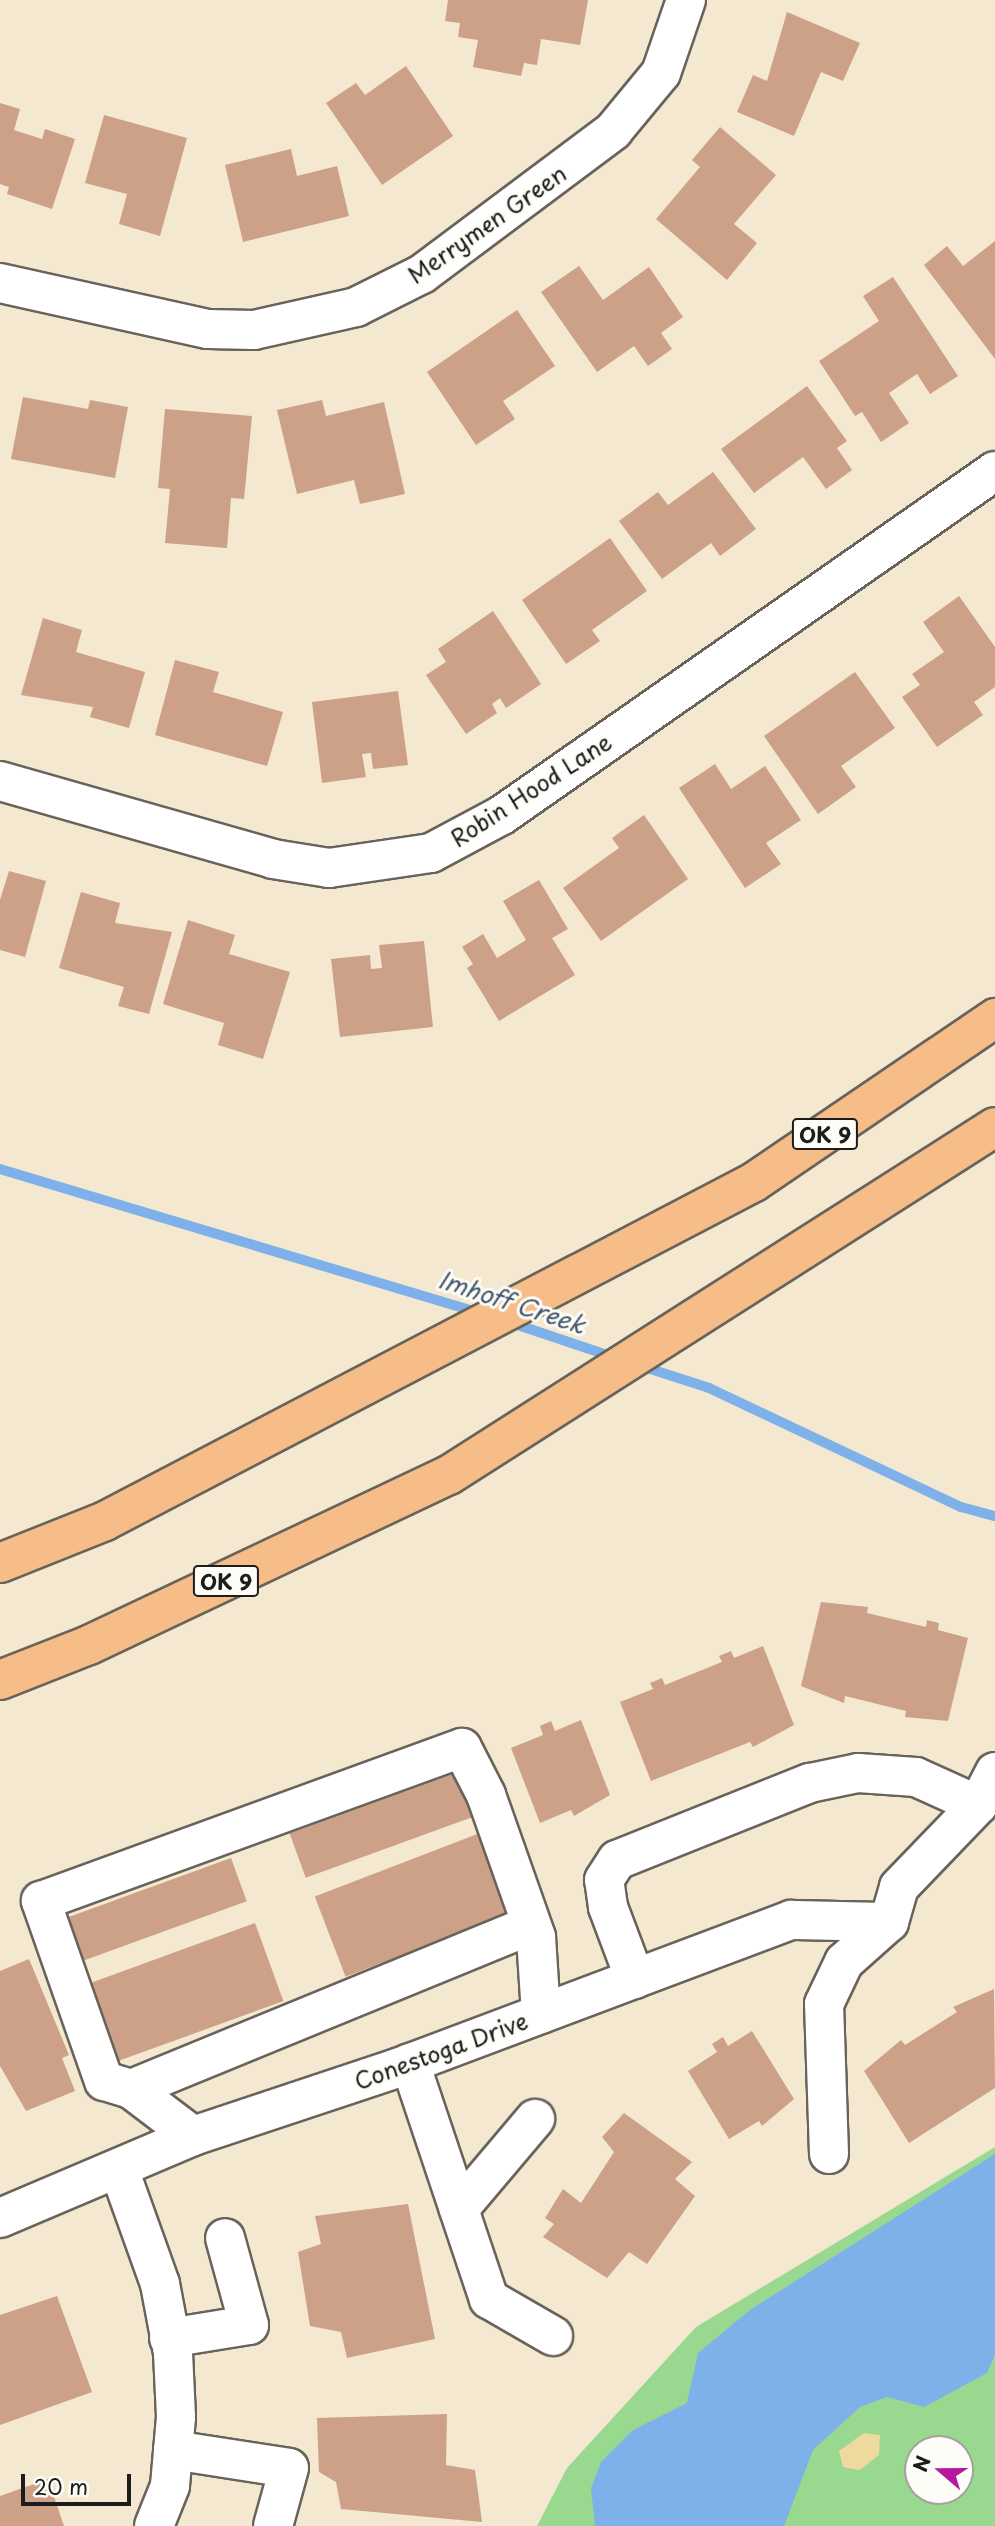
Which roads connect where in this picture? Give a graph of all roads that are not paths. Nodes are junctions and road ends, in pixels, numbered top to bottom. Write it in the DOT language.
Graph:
graph roads {
  1 [pos="686,0"];
  2 [pos="0,283"];
  3 [pos="995,471"];
  4 [pos="0,781"];
  5 [pos="995,1018"];
  6 [pos="995,1127"];
  7 [pos="0,1563"];
  8 [pos="0,1680"];
  9 [pos="986,1789"];
  10 [pos="889,1922"];
  11 [pos="531,1924"];
  12 [pos="635,1979"];
  13 [pos="541,2014"];
  14 [pos="410,2063"];
  15 [pos="131,2089"];
  16 [pos="535,2119"];
  17 [pos="193,2136"];
  18 [pos="829,2154"];
  19 [pos="120,2172"];
  20 [pos="459,2209"];
  21 [pos="0,2218"];
  22 [pos="226,2238"];
  23 [pos="553,2336"];
  24 [pos="170,2338"];
  25 [pos="173,2450"];
  26 [pos="154,2526"];
  27 [pos="273,2526"];
  1 -- 2 [label="street, Merrymen Green"];
  3 -- 4 [label="street, Robin Hood Lane"];
  5 -- 7 [label="highway, OK 9"];
  6 -- 8 [label="highway, OK 9"];
  9 -- 10 [label="street"];
  9 -- 12 [label="street"];
  10 -- 12 [label="street, Conestoga Drive"];
  10 -- 18 [label="street"];
  11 -- 13 [label="street"];
  11 -- 15 [label="street"];
  11 -- 15 [label="street"];
  12 -- 13 [label="street, Conestoga Drive"];
  13 -- 14 [label="street, Conestoga Drive"];
  14 -- 17 [label="street, Conestoga Drive"];
  14 -- 20 [label="street"];
  15 -- 17 [label="street"];
  16 -- 20 [label="street"];
  17 -- 19 [label="street, Conestoga Drive"];
  19 -- 21 [label="street, Conestoga Drive"];
  19 -- 24 [label="street"];
  20 -- 23 [label="street"];
  22 -- 24 [label="street"];
  24 -- 25 [label="street"];
  25 -- 26 [label="street"];
  25 -- 27 [label="street"];
}
